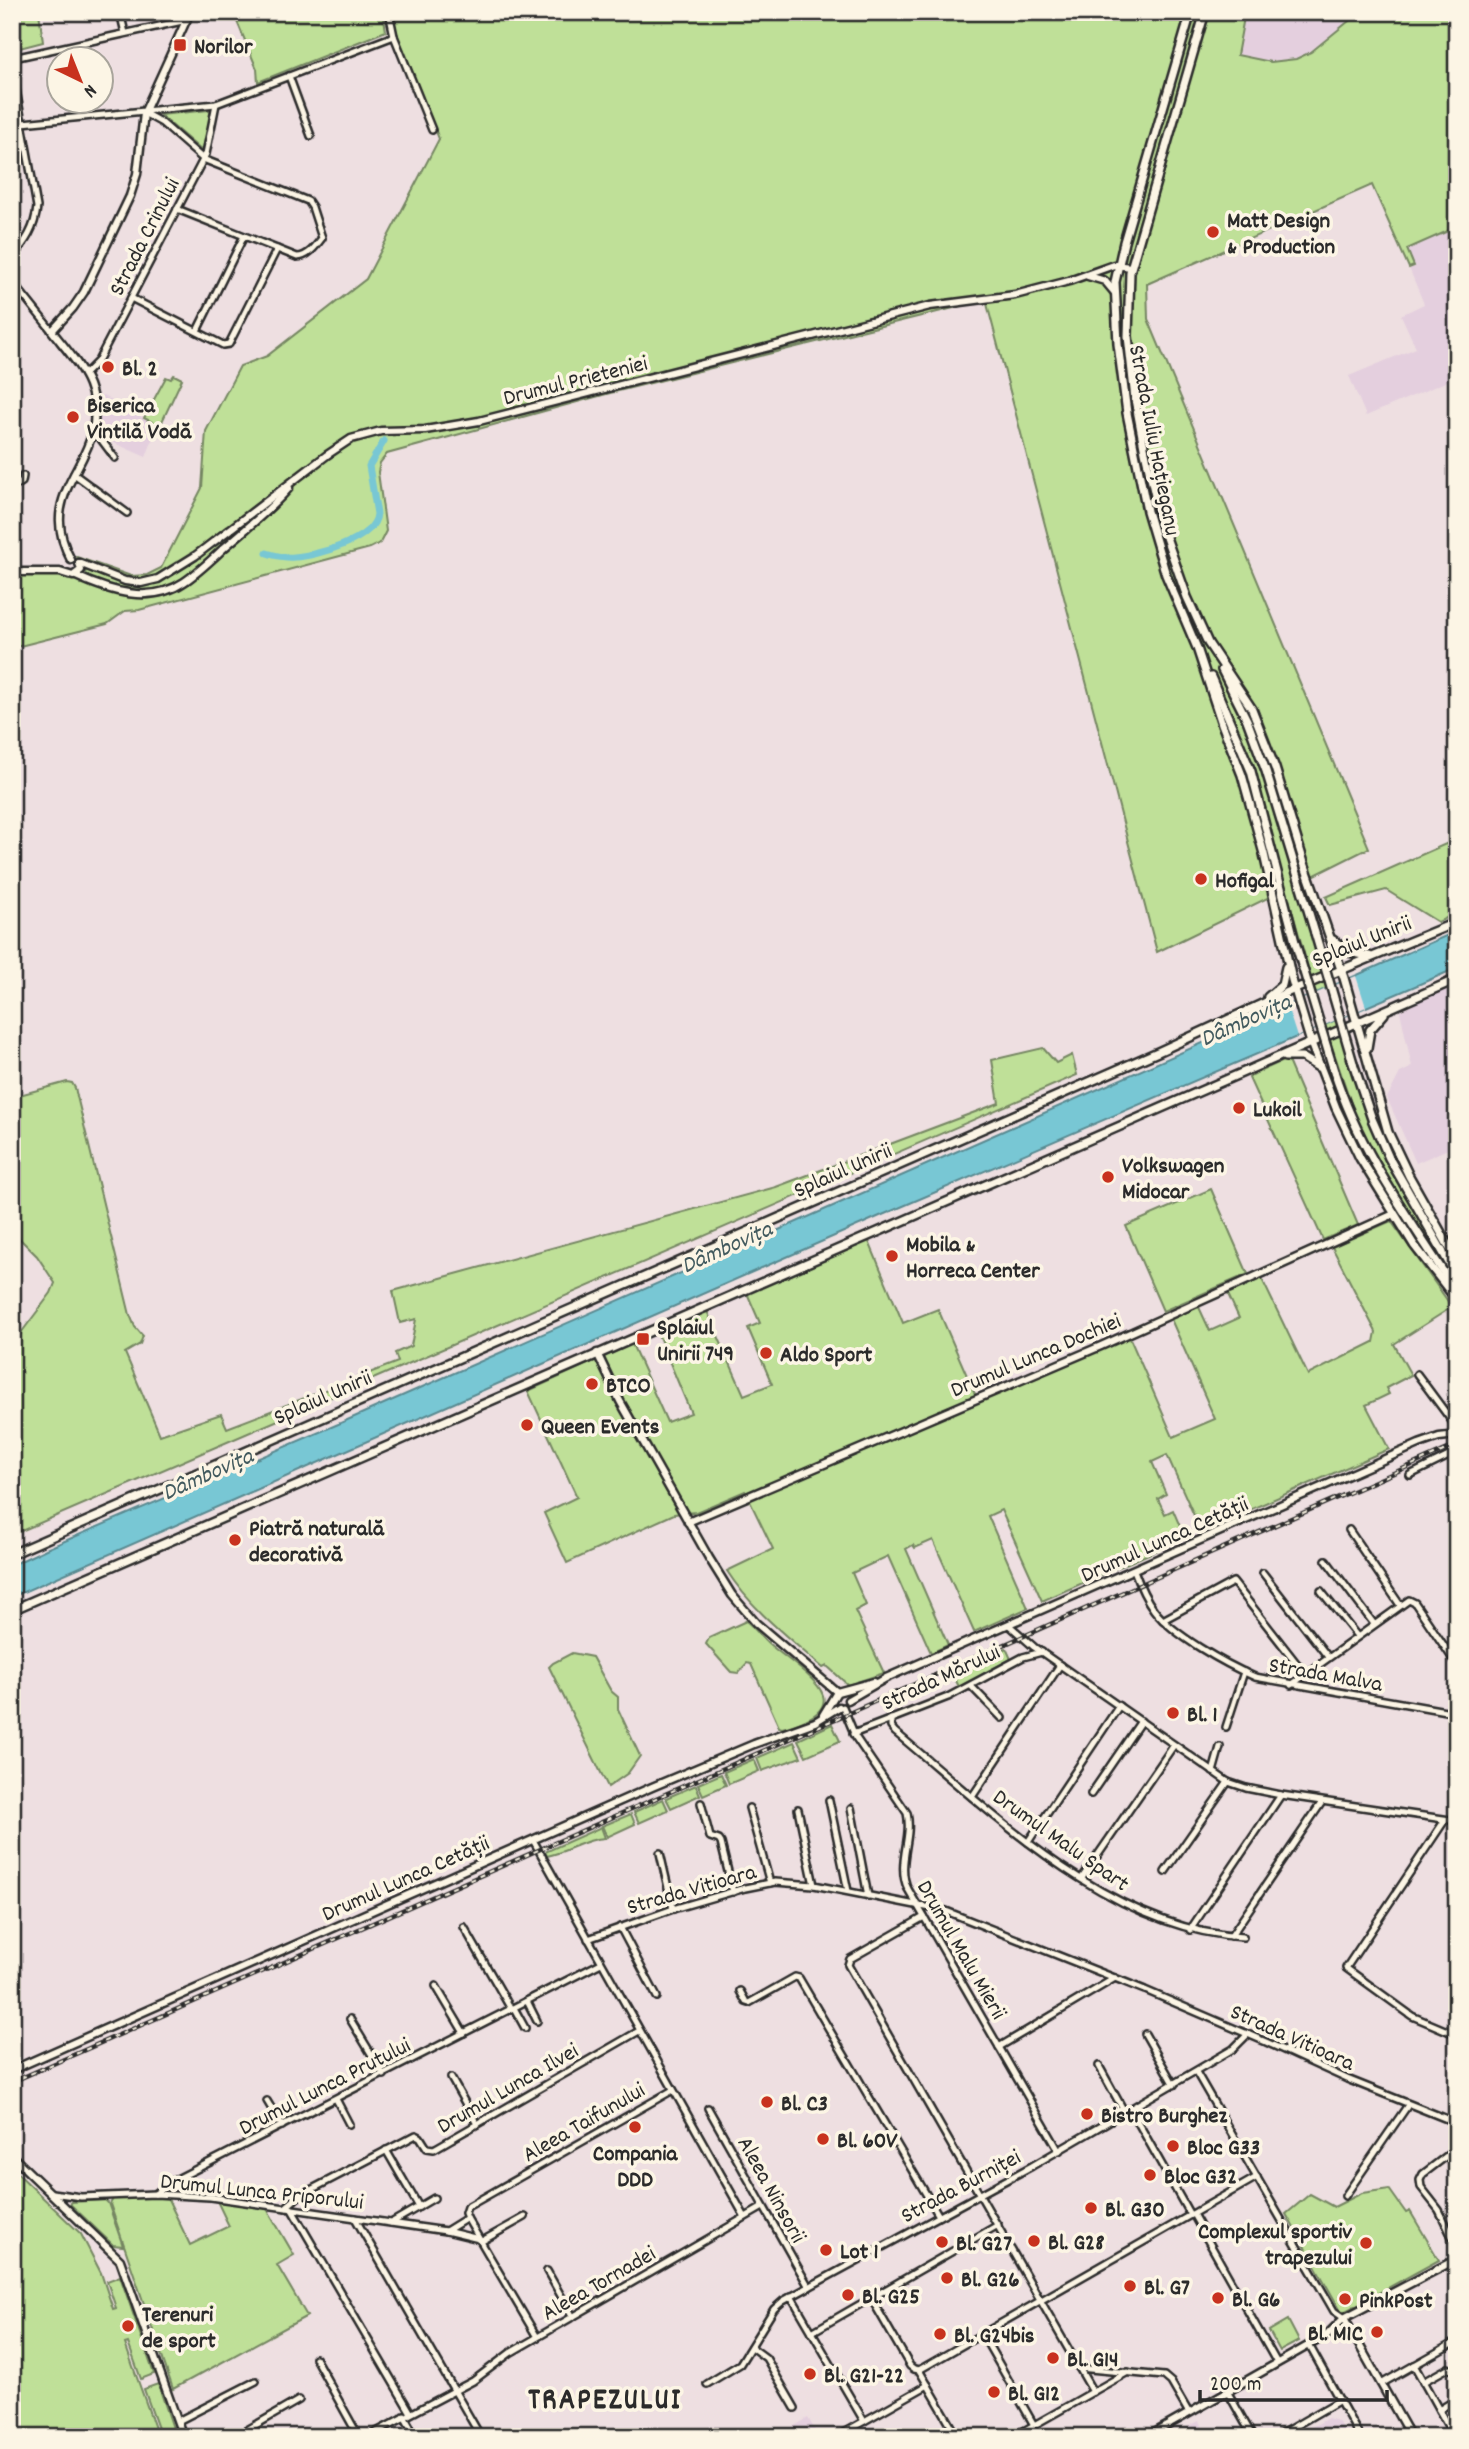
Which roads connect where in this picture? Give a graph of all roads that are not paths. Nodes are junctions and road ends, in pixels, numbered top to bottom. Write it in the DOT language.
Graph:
graph roads {
  1 [pos="120,12"];
  2 [pos="190,12"];
  3 [pos="389,12"];
  4 [pos="1191,12"];
  5 [pos="1205,12"];
  6 [pos="187,20"];
  7 [pos="125,33"];
  8 [pos="394,36"];
  9 [pos="12,61"];
  10 [pos="12,67"];
  11 [pos="289,76"];
  12 [pos="216,104"];
  13 [pos="144,113"];
  14 [pos="22,123"];
  15 [pos="12,124"];
  16 [pos="432,130"];
  17 [pos="311,136"];
  18 [pos="203,159"];
  19 [pos="177,209"];
  20 [pos="244,236"];
  21 [pos="276,249"];
  22 [pos="12,257"];
  23 [pos="1118,264"];
  24 [pos="1131,267"];
  25 [pos="1086,275"];
  26 [pos="12,281"];
  27 [pos="1115,293"];
  28 [pos="131,298"];
  29 [pos="52,331"];
  30 [pos="197,331"];
  31 [pos="84,375"];
  32 [pos="94,430"];
  33 [pos="115,458"];
  34 [pos="74,474"];
  35 [pos="302,474"];
  36 [pos="23,476"];
  37 [pos="12,488"];
  38 [pos="127,513"];
  39 [pos="69,562"];
  40 [pos="79,563"];
  41 [pos="12,572"];
  42 [pos="54,572"];
  43 [pos="67,573"];
  44 [pos="76,576"];
  45 [pos="1208,643"];
  46 [pos="1197,648"];
  47 [pos="1457,922"];
  48 [pos="1330,937"];
  49 [pos="1286,957"];
  50 [pos="1372,957"];
  51 [pos="1341,969"];
  52 [pos="1457,979"];
  53 [pos="1295,989"];
  54 [pos="1251,1009"];
  55 [pos="1389,1009"];
  56 [pos="1357,1023"];
  57 [pos="1311,1043"];
  58 [pos="1280,1057"];
  59 [pos="1367,1059"];
  60 [pos="1322,1072"];
  61 [pos="1394,1214"];
  62 [pos="1457,1261"];
  63 [pos="1457,1277"];
  64 [pos="1457,1299"];
  65 [pos="597,1353"];
  66 [pos="1417,1374"];
  67 [pos="1457,1428"];
  68 [pos="1457,1435"];
  69 [pos="1457,1452"];
  70 [pos="1410,1475"];
  71 [pos="688,1522"];
  72 [pos="1349,1530"];
  73 [pos="12,1553"];
  74 [pos="1326,1560"];
  75 [pos="1133,1570"];
  76 [pos="1263,1573"];
  77 [pos="1321,1591"];
  78 [pos="1400,1605"];
  79 [pos="12,1610"];
  80 [pos="1163,1620"];
  81 [pos="1374,1624"];
  82 [pos="1009,1625"];
  83 [pos="1357,1636"];
  84 [pos="1042,1652"];
  85 [pos="1328,1657"];
  86 [pos="1060,1665"];
  87 [pos="1457,1665"];
  88 [pos="1244,1672"];
  89 [pos="1305,1674"];
  90 [pos="886,1678"];
  91 [pos="1291,1685"];
  92 [pos="971,1686"];
  93 [pos="838,1699"];
  94 [pos="1119,1706"];
  95 [pos="1457,1713"];
  96 [pos="1002,1717"];
  97 [pos="891,1719"];
  98 [pos="1141,1721"];
  99 [pos="1226,1727"];
  100 [pos="853,1734"];
  101 [pos="1174,1745"];
  102 [pos="1220,1747"];
  103 [pos="1213,1772"];
  104 [pos="1228,1782"];
  105 [pos="1091,1794"];
  106 [pos="1282,1796"];
  107 [pos="972,1797"];
  108 [pos="829,1800"];
  109 [pos="1322,1802"];
  110 [pos="701,1803"];
  111 [pos="749,1808"];
  112 [pos="851,1808"];
  113 [pos="798,1809"];
  114 [pos="1446,1820"];
  115 [pos="1457,1821"];
  116 [pos="533,1840"];
  117 [pos="1028,1842"];
  118 [pos="660,1853"];
  119 [pos="1165,1872"];
  120 [pos="1082,1878"];
  121 [pos="770,1883"];
  122 [pos="814,1885"];
  123 [pos="848,1891"];
  124 [pos="733,1892"];
  125 [pos="868,1896"];
  126 [pos="918,1906"];
  127 [pos="673,1909"];
  128 [pos="924,1917"];
  129 [pos="464,1927"];
  130 [pos="620,1927"];
  131 [pos="1190,1930"];
  132 [pos="1231,1937"];
  133 [pos="1243,1937"];
  134 [pos="588,1940"];
  135 [pos="601,1963"];
  136 [pos="1115,1978"];
  137 [pos="436,1986"];
  138 [pos="740,1991"];
  139 [pos="657,1997"];
  140 [pos="527,2001"];
  141 [pos="512,2008"];
  142 [pos="350,2019"];
  143 [pos="537,2021"];
  144 [pos="525,2028"];
  145 [pos="639,2031"];
  146 [pos="464,2033"];
  147 [pos="1145,2034"];
  148 [pos="1248,2034"];
  149 [pos="1457,2035"];
  150 [pos="999,2047"];
  151 [pos="1099,2066"];
  152 [pos="12,2070"];
  153 [pos="1196,2072"];
  154 [pos="384,2075"];
  155 [pos="451,2078"];
  156 [pos="1174,2085"];
  157 [pos="673,2090"];
  158 [pos="336,2099"];
  159 [pos="267,2102"];
  160 [pos="1408,2105"];
  161 [pos="708,2108"];
  162 [pos="1131,2110"];
  163 [pos="1125,2113"];
  164 [pos="349,2124"];
  165 [pos="477,2124"];
  166 [pos="1457,2125"];
  167 [pos="282,2126"];
  168 [pos="1457,2146"];
  169 [pos="386,2150"];
  170 [pos="1059,2151"];
  171 [pos="12,2156"];
  172 [pos="1257,2177"];
  173 [pos="48,2192"];
  174 [pos="155,2194"];
  175 [pos="980,2194"];
  176 [pos="1345,2196"];
  177 [pos="434,2198"];
  178 [pos="288,2207"];
  179 [pos="419,2207"];
  180 [pos="764,2207"];
  181 [pos="1191,2215"];
  182 [pos="939,2216"];
  183 [pos="525,2217"];
  184 [pos="746,2217"];
  185 [pos="355,2218"];
  186 [pos="467,2218"];
  187 [pos="391,2223"];
  188 [pos="998,2225"];
  189 [pos="446,2231"];
  190 [pos="480,2240"];
  191 [pos="1457,2246"];
  192 [pos="1457,2259"];
  193 [pos="547,2271"];
  194 [pos="809,2287"];
  195 [pos="791,2296"];
  196 [pos="871,2298"];
  197 [pos="1041,2300"];
  198 [pos="573,2317"];
  199 [pos="1344,2318"];
  200 [pos="812,2332"];
  201 [pos="982,2334"];
  202 [pos="537,2337"];
  203 [pos="1457,2341"];
  204 [pos="1309,2345"];
  205 [pos="751,2347"];
  206 [pos="315,2358"];
  207 [pos="1277,2363"];
  208 [pos="1413,2365"];
  209 [pos="1079,2368"];
  210 [pos="919,2370"];
  211 [pos="1128,2372"];
  212 [pos="1457,2372"];
  213 [pos="256,2381"];
  214 [pos="1423,2382"];
  215 [pos="707,2384"];
  216 [pos="1381,2384"];
  217 [pos="928,2385"];
  218 [pos="454,2391"];
  219 [pos="1227,2391"];
  220 [pos="1093,2392"];
  221 [pos="1457,2399"];
  222 [pos="299,2400"];
  223 [pos="1339,2400"];
  224 [pos="795,2408"];
  225 [pos="1439,2410"];
  226 [pos="411,2413"];
  227 [pos="1189,2413"];
  228 [pos="404,2416"];
  229 [pos="178,2421"];
  230 [pos="864,2421"];
  231 [pos="1034,2425"];
  232 [pos="183,2437"];
  233 [pos="235,2437"];
  234 [pos="359,2437"];
  235 [pos="367,2437"];
  236 [pos="416,2437"];
  237 [pos="481,2437"];
  238 [pos="836,2437"];
  239 [pos="958,2437"];
  240 [pos="1013,2437"];
  241 [pos="1147,2437"];
  242 [pos="1253,2437"];
  243 [pos="1276,2437"];
  244 [pos="1360,2437"];
  245 [pos="1411,2437"];
  246 [pos="1454,2437"];
  1 -- 7 [label="street"];
  2 -- 6 [label="street"];
  3 -- 8 [label="street"];
  4 -- 23 [label="main road, Strada Iuliu Hațieganu"];
  5 -- 24 [label="main road, Strada Iuliu Hațieganu"];
  6 -- 7 [label="street"];
  6 -- 13 [label="street"];
  7 -- 9 [label="street"];
  8 -- 11 [label="street"];
  8 -- 16 [label="street"];
  10 -- 14 [label="street"];
  11 -- 12 [label="street"];
  11 -- 17 [label="street"];
  12 -- 13 [label="street"];
  12 -- 18 [label="street, Strada Crinului"];
  13 -- 14 [label="street"];
  13 -- 18 [label="street"];
  13 -- 29 [label="street"];
  14 -- 15 [label="street"];
  14 -- 22 [label="street"];
  18 -- 19 [label="street, Strada Crinului"];
  18 -- 21 [label="street"];
  19 -- 20 [label="street"];
  19 -- 28 [label="street, Strada Crinului"];
  20 -- 21 [label="street"];
  20 -- 30 [label="street"];
  21 -- 30 [label="street"];
  23 -- 24 [label="street"];
  23 -- 25 [label="street, Drumul Prieteniei"];
  23 -- 27 [label="main road, Strada Iuliu Hațieganu"];
  24 -- 45 [label="main road, Strada Iuliu Hațieganu"];
  25 -- 27 [label="street"];
  25 -- 35 [label="street, Drumul Prieteniei"];
  26 -- 29 [label="street"];
  27 -- 46 [label="main road, Strada Iuliu Hațieganu"];
  28 -- 30 [label="street"];
  28 -- 31 [label="street, Strada Crinului"];
  29 -- 31 [label="street"];
  31 -- 32 [label="street"];
  32 -- 33 [label="street"];
  32 -- 34 [label="street"];
  34 -- 38 [label="street"];
  34 -- 39 [label="street"];
  35 -- 40 [label="street, Drumul Prieteniei"];
  35 -- 44 [label="street"];
  36 -- 37 [label="street"];
  39 -- 40 [label="street, Drumul Prieteniei"];
  39 -- 42 [label="street"];
  39 -- 43 [label="street"];
  40 -- 44 [label="street"];
  41 -- 42 [label="street"];
  42 -- 43 [label="street"];
  43 -- 44 [label="street"];
  45 -- 48 [label="main road, Strada Iuliu Hațieganu"];
  45 -- 63 [label="main road, bridge"];
  46 -- 49 [label="main road, Strada Iuliu Hațieganu"];
  46 -- 64 [label="main road, bridge"];
  47 -- 50 [label="main road, Splaiul Unirii"];
  48 -- 50 [label="main road"];
  48 -- 51 [label="main road, Strada Iuliu Hațieganu"];
  49 -- 53 [label="main road, Strada Iuliu Hațieganu"];
  49 -- 54 [label="main road"];
  50 -- 51 [label="main road, Splaiul Unirii"];
  51 -- 53 [label="main road, Splaiul Unirii"];
  51 -- 56 [label="main road, Strada Iuliu Hațieganu"];
  52 -- 55 [label="main road"];
  53 -- 54 [label="main road, Splaiul Unirii"];
  53 -- 57 [label="main road, Strada Iuliu Hațieganu"];
  54 -- 73 [label="main road, Splaiul Unirii"];
  55 -- 56 [label="main road"];
  55 -- 59 [label="main road"];
  56 -- 57 [label="main road"];
  56 -- 59 [label="main road, Strada Iuliu Hațieganu"];
  57 -- 58 [label="main road"];
  57 -- 60 [label="main road, Strada Iuliu Hațieganu"];
  58 -- 60 [label="main road"];
  58 -- 65 [label="main road"];
  59 -- 62 [label="main road, Strada Iuliu Hațieganu"];
  60 -- 61 [label="main road, Strada Iuliu Hațieganu"];
  61 -- 64 [label="main road, Strada Iuliu Hațieganu"];
  61 -- 71 [label="street, Drumul Lunca Dochiei"];
  65 -- 71 [label="street"];
  65 -- 79 [label="main road"];
  66 -- 67 [label="street"];
  68 -- 75 [label="street, Drumul Lunca Cetății"];
  69 -- 70 [label="street"];
  71 -- 93 [label="street"];
  72 -- 78 [label="street"];
  74 -- 81 [label="street"];
  75 -- 80 [label="street, Strada Malva"];
  75 -- 82 [label="street, Drumul Lunca Cetății"];
  76 -- 85 [label="street"];
  77 -- 83 [label="street"];
  78 -- 81 [label="street"];
  78 -- 87 [label="street"];
  80 -- 88 [label="street, Strada Malva"];
  80 -- 89 [label="street"];
  81 -- 83 [label="street"];
  82 -- 84 [label="street, Strada Mărului"];
  82 -- 90 [label="street, Drumul Lunca Cetății"];
  83 -- 85 [label="street"];
  84 -- 86 [label="street, Strada Mărului"];
  84 -- 92 [label="street, Strada Mărului"];
  85 -- 89 [label="street"];
  86 -- 94 [label="street, Strada Mărului"];
  86 -- 107 [label="street"];
  88 -- 91 [label="street, Strada Malva"];
  88 -- 99 [label="street"];
  89 -- 91 [label="street"];
  90 -- 93 [label="street, Drumul Lunca Cetății"];
  90 -- 93 [label="street, Drumul Lunca Cetății"];
  91 -- 95 [label="street, Strada Malva"];
  92 -- 96 [label="street"];
  92 -- 97 [label="street, Strada Mărului"];
  93 -- 100 [label="street, Drumul Malu Mierii"];
  93 -- 116 [label="street, Drumul Lunca Cetății"];
  94 -- 98 [label="street, Strada Mărului"];
  94 -- 117 [label="street"];
  97 -- 100 [label="street, Strada Mărului"];
  97 -- 107 [label="street, Drumul Malu Spart"];
  98 -- 101 [label="street, Strada Mărului"];
  98 -- 105 [label="street"];
  100 -- 126 [label="street, Drumul Malu Mierii"];
  101 -- 103 [label="street, Strada Mărului"];
  101 -- 120 [label="street"];
  102 -- 103 [label="street"];
  103 -- 104 [label="street, Strada Mărului"];
  104 -- 106 [label="street, Strada Mărului"];
  104 -- 119 [label="street"];
  106 -- 109 [label="street, Strada Mărului"];
  106 -- 131 [label="street"];
  107 -- 117 [label="street, Drumul Malu Spart"];
  108 -- 123 [label="street"];
  109 -- 114 [label="street, Strada Mărului"];
  109 -- 132 [label="street"];
  110 -- 124 [label="street"];
  111 -- 121 [label="street"];
  112 -- 125 [label="street"];
  113 -- 122 [label="street"];
  114 -- 115 [label="street, Strada Mărului"];
  114 -- 149 [label="street"];
  116 -- 134 [label="street"];
  116 -- 152 [label="street, Drumul Lunca Cetății"];
  117 -- 120 [label="street, Drumul Malu Spart"];
  118 -- 127 [label="street"];
  120 -- 131 [label="street, Drumul Malu Spart"];
  121 -- 122 [label="street, Strada Vitioara"];
  121 -- 124 [label="street, Strada Vitioara"];
  122 -- 123 [label="street, Strada Vitioara"];
  123 -- 125 [label="street, Strada Vitioara"];
  124 -- 127 [label="street, Strada Vitioara"];
  125 -- 126 [label="street, Strada Vitioara"];
  126 -- 128 [label="street, Drumul Malu Mierii"];
  126 -- 136 [label="street, Strada Vitioara"];
  127 -- 130 [label="street, Strada Vitioara"];
  128 -- 150 [label="street, Drumul Malu Mierii"];
  128 -- 175 [label="street"];
  129 -- 141 [label="street"];
  130 -- 134 [label="street, Strada Vitioara"];
  130 -- 139 [label="street, Strada Vitioara"];
  131 -- 132 [label="street, Drumul Malu Spart"];
  132 -- 133 [label="street, Drumul Malu Spart"];
  134 -- 135 [label="street"];
  135 -- 140 [label="street, Drumul Lunca Prutului"];
  135 -- 145 [label="street"];
  136 -- 148 [label="street, Strada Vitioara"];
  136 -- 150 [label="street"];
  137 -- 146 [label="street"];
  138 -- 182 [label="street"];
  140 -- 141 [label="street, Drumul Lunca Prutului"];
  140 -- 143 [label="street"];
  141 -- 144 [label="street"];
  141 -- 146 [label="street, Drumul Lunca Prutului"];
  142 -- 154 [label="street"];
  145 -- 157 [label="street"];
  145 -- 165 [label="street, Drumul Lunca Ilvei"];
  146 -- 154 [label="street, Drumul Lunca Prutului"];
  147 -- 156 [label="street"];
  148 -- 153 [label="street, Strada Burniței"];
  148 -- 160 [label="street, Strada Vitioara"];
  150 -- 170 [label="street, Drumul Malu Mierii"];
  151 -- 163 [label="street"];
  153 -- 156 [label="street, Strada Burniței"];
  153 -- 172 [label="street"];
  154 -- 158 [label="street, Drumul Lunca Prutului"];
  155 -- 165 [label="street"];
  156 -- 162 [label="street, Strada Burniței"];
  157 -- 184 [label="street, Aleea Taifunului"];
  157 -- 186 [label="street, Aleea Taifunului"];
  158 -- 164 [label="street"];
  158 -- 167 [label="street, Drumul Lunca Prutului"];
  159 -- 167 [label="street"];
  160 -- 166 [label="street, Strada Vitioara"];
  160 -- 176 [label="street"];
  161 -- 180 [label="street, Aleea Ninsorii"];
  162 -- 163 [label="street, Strada Burniței"];
  162 -- 181 [label="street"];
  163 -- 170 [label="street, Strada Burniței"];
  165 -- 169 [label="street, Drumul Lunca Ilvei"];
  166 -- 168 [label="street"];
  167 -- 174 [label="street, Drumul Lunca Prutului"];
  168 -- 191 [label="street"];
  169 -- 178 [label="street, Drumul Lunca Ilvei"];
  169 -- 179 [label="street"];
  170 -- 175 [label="street, Strada Burniței"];
  171 -- 173 [label="street"];
  172 -- 181 [label="street"];
  172 -- 199 [label="street"];
  173 -- 174 [label="street, Drumul Lunca Priporului"];
  173 -- 229 [label="street"];
  174 -- 178 [label="street, Drumul Lunca Priporului"];
  175 -- 182 [label="street, Strada Burniței"];
  175 -- 188 [label="street"];
  177 -- 179 [label="street"];
  178 -- 185 [label="street, Drumul Lunca Priporului"];
  178 -- 226 [label="street"];
  179 -- 187 [label="street"];
  180 -- 184 [label="street, Aleea Tornadei"];
  180 -- 194 [label="street, Aleea Ninsorii"];
  181 -- 197 [label="street"];
  181 -- 207 [label="street"];
  182 -- 194 [label="street, Strada Burniței"];
  183 -- 190 [label="street"];
  184 -- 198 [label="street, Aleea Tornadei"];
  185 -- 187 [label="street, Drumul Lunca Priporului"];
  185 -- 218 [label="street"];
  186 -- 189 [label="street, Aleea Taifunului"];
  186 -- 190 [label="street"];
  187 -- 189 [label="street, Drumul Lunca Priporului"];
  188 -- 196 [label="street"];
  188 -- 197 [label="street"];
  189 -- 190 [label="street, Drumul Lunca Priporului"];
  190 -- 202 [label="street"];
  192 -- 199 [label="street"];
  193 -- 198 [label="street"];
  194 -- 195 [label="street, Strada Burniței"];
  195 -- 200 [label="street"];
  195 -- 205 [label="street, Strada Burniței"];
  196 -- 200 [label="street"];
  196 -- 210 [label="street"];
  197 -- 201 [label="street"];
  197 -- 209 [label="street"];
  198 -- 202 [label="street, Aleea Tornadei"];
  199 -- 204 [label="street"];
  199 -- 216 [label="street"];
  200 -- 230 [label="street"];
  201 -- 210 [label="street"];
  201 -- 231 [label="street"];
  202 -- 218 [label="street, Aleea Tornadei"];
  203 -- 208 [label="street"];
  204 -- 207 [label="street"];
  204 -- 223 [label="street"];
  205 -- 215 [label="street, Strada Burniței"];
  205 -- 224 [label="street"];
  206 -- 234 [label="street"];
  207 -- 219 [label="street"];
  208 -- 214 [label="street"];
  208 -- 216 [label="street"];
  209 -- 211 [label="street"];
  209 -- 220 [label="street"];
  210 -- 217 [label="street"];
  211 -- 220 [label="street"];
  211 -- 227 [label="street"];
  212 -- 214 [label="street"];
  213 -- 229 [label="street"];
  214 -- 225 [label="street"];
  216 -- 245 [label="street"];
  217 -- 230 [label="street"];
  217 -- 239 [label="street"];
  218 -- 226 [label="street, Aleea Tornadei"];
  218 -- 237 [label="street"];
  219 -- 227 [label="street"];
  219 -- 242 [label="street"];
  220 -- 231 [label="street"];
  221 -- 225 [label="street"];
  222 -- 233 [label="street"];
  223 -- 243 [label="street"];
  223 -- 244 [label="street"];
  225 -- 246 [label="street"];
  226 -- 228 [label="street, Aleea Tornadei"];
  227 -- 241 [label="street"];
  228 -- 235 [label="street, Aleea Tornadei"];
  228 -- 236 [label="street"];
  229 -- 232 [label="street"];
  230 -- 238 [label="street"];
  231 -- 240 [label="street"];
}
